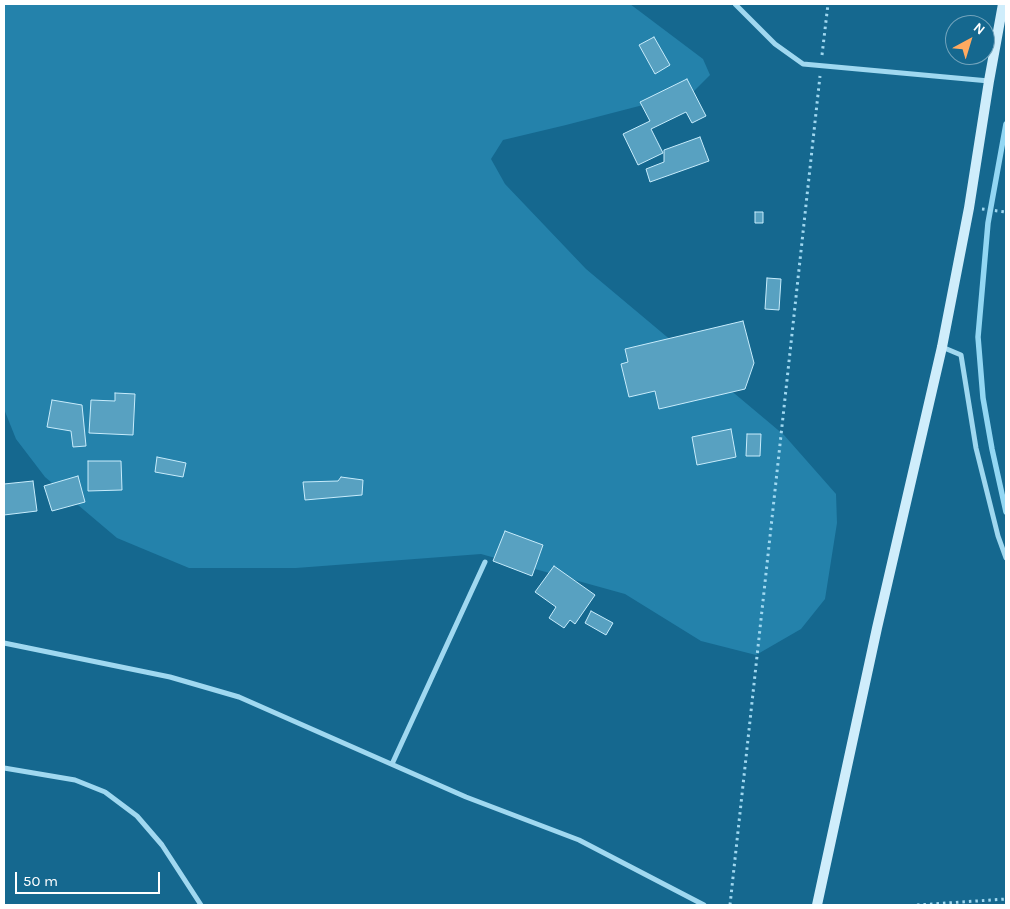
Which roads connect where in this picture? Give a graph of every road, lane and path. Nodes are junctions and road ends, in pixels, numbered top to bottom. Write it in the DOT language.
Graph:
graph roads {
  1 [pos="735,4"];
  2 [pos="828,4"];
  3 [pos="1003,4"];
  4 [pos="821,66"];
  5 [pos="989,81"];
  6 [pos="982,209"];
  7 [pos="1006,212"];
  8 [pos="942,347"];
  9 [pos="1006,558"];
  10 [pos="486,562"];
  11 [pos="4,643"];
  12 [pos="392,764"];
  13 [pos="4,768"];
  14 [pos="1006,899"];
  15 [pos="202,905"];
  16 [pos="704,905"];
  17 [pos="730,905"];
  18 [pos="817,905"];
  19 [pos="917,905"];
  1 -- 4 [label="street"];
  2 -- 4 [label="path"];
  3 -- 5 [label="street"];
  4 -- 5 [label="street"];
  4 -- 17 [label="path"];
  5 -- 8 [label="street"];
  6 -- 7 [label="path"];
  8 -- 9 [label="street"];
  8 -- 18 [label="street"];
  10 -- 12 [label="street"];
  11 -- 12 [label="street"];
  12 -- 16 [label="street"];
  13 -- 15 [label="street"];
  14 -- 19 [label="path"];
}
